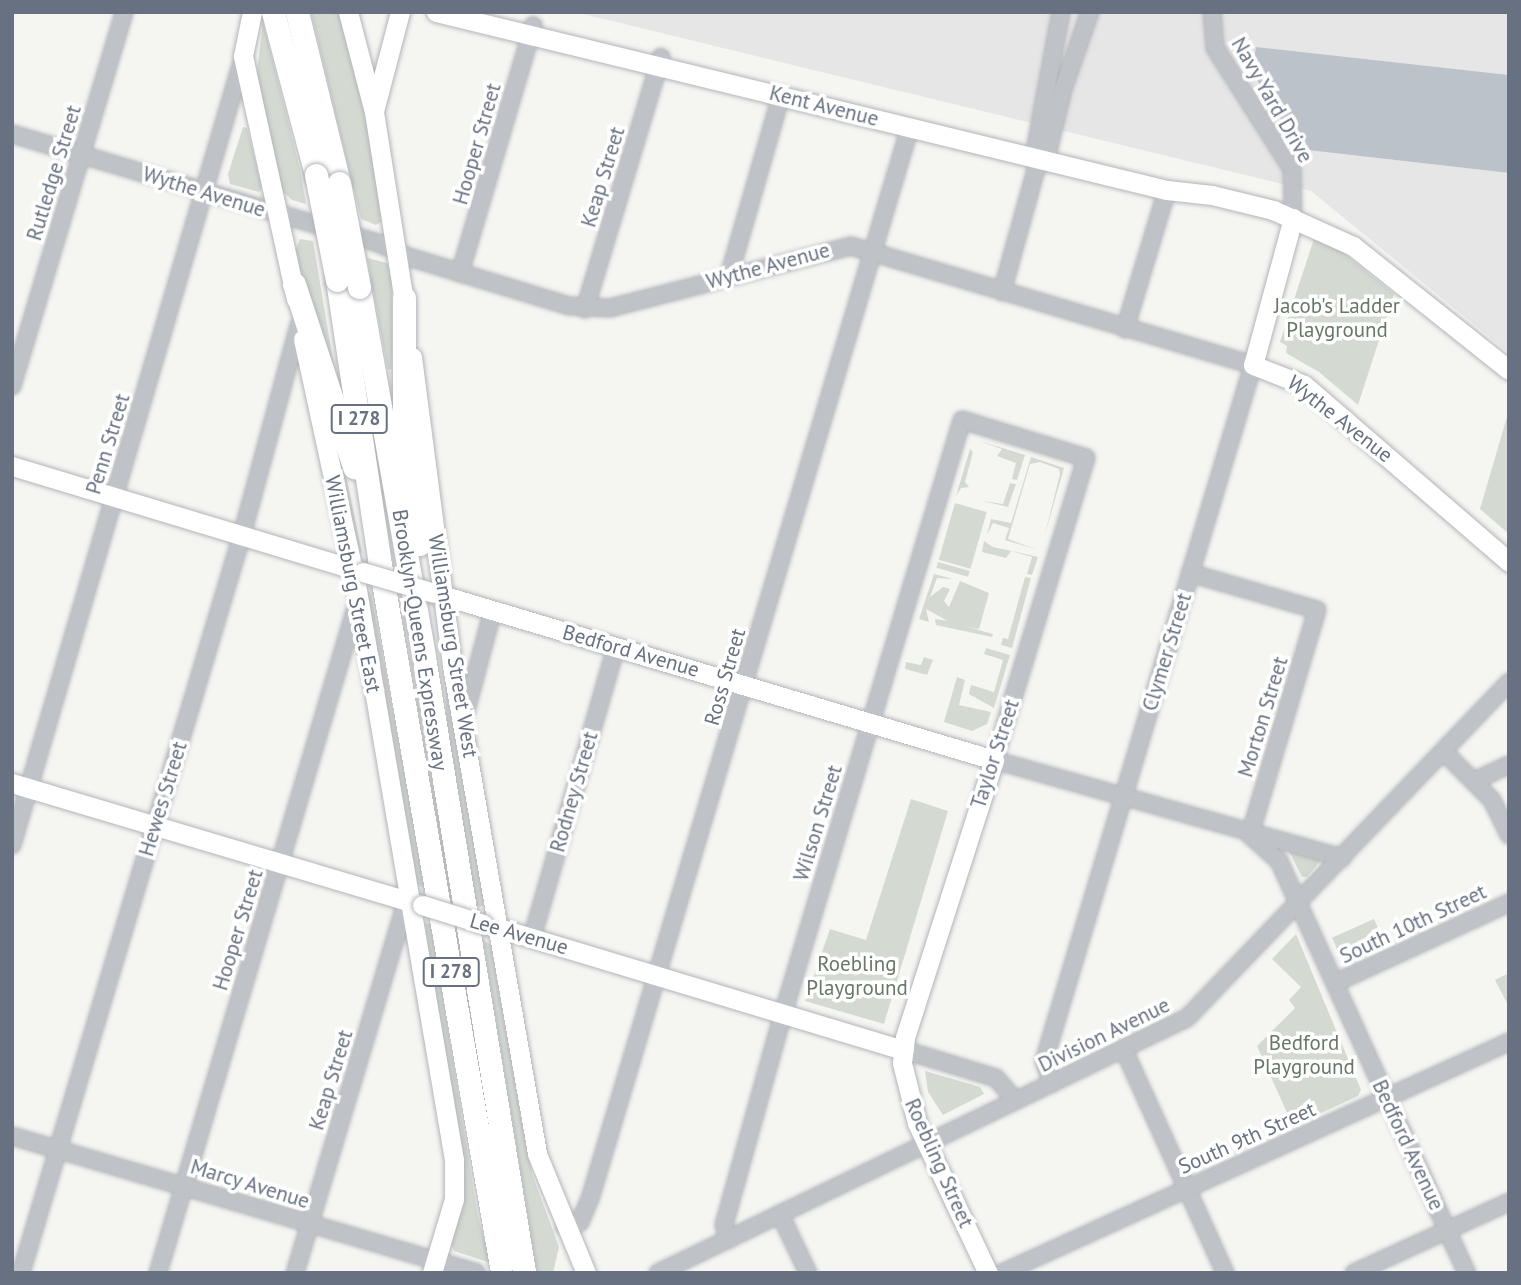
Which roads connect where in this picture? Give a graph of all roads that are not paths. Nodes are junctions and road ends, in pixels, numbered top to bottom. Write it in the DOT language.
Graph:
graph roads {
  1 [pos="124,12"];
  2 [pos="252,12"];
  3 [pos="273,12"];
  4 [pos="297,12"];
  5 [pos="348,12"];
  6 [pos="400,12"];
  7 [pos="436,12"];
  8 [pos="478,12"];
  9 [pos="1061,12"];
  10 [pos="1090,12"];
  11 [pos="1212,12"];
  12 [pos="532,31"];
  13 [pos="243,56"];
  14 [pos="660,62"];
  15 [pos="1056,90"];
  16 [pos="781,96"];
  17 [pos="374,112"];
  18 [pos="910,127"];
  19 [pos="12,134"];
  20 [pos="1041,154"];
  21 [pos="82,155"];
  22 [pos="1167,190"];
  23 [pos="206,191"];
  24 [pos="1212,195"];
  25 [pos="1294,214"];
  26 [pos="278,215"];
  27 [pos="398,252"];
  28 [pos="872,253"];
  29 [pos="460,274"];
  30 [pos="729,276"];
  31 [pos="294,284"];
  32 [pos="1002,292"];
  33 [pos="404,298"];
  34 [pos="585,309"];
  35 [pos="299,325"];
  36 [pos="1125,329"];
  37 [pos="1253,365"];
  38 [pos="1509,370"];
  39 [pos="12,386"];
  40 [pos="1086,458"];
  41 [pos="12,466"];
  42 [pos="114,496"];
  43 [pos="242,535"];
  44 [pos="1509,562"];
  45 [pos="365,567"];
  46 [pos="1191,573"];
  47 [pos="438,594"];
  48 [pos="358,599"];
  49 [pos="493,610"];
  50 [pos="616,647"];
  51 [pos="368,656"];
  52 [pos="424,657"];
  53 [pos="340,659"];
  54 [pos="452,666"];
  55 [pos="480,668"];
  56 [pos="1509,682"];
  57 [pos="744,685"];
  58 [pos="464,718"];
  59 [pos="870,723"];
  60 [pos="1443,751"];
  61 [pos="993,760"];
  62 [pos="1509,765"];
  63 [pos="1474,781"];
  64 [pos="21,785"];
  65 [pos="1123,798"];
  66 [pos="155,825"];
  67 [pos="1250,835"];
  68 [pos="1509,835"];
  69 [pos="12,845"];
  70 [pos="1343,858"];
  71 [pos="280,863"];
  72 [pos="414,903"];
  73 [pos="1509,903"];
  74 [pos="1299,905"];
  75 [pos="491,926"];
  76 [pos="532,938"];
  77 [pos="393,946"];
  78 [pos="418,948"];
  79 [pos="658,976"];
  80 [pos="1335,982"];
  81 [pos="783,1014"];
  82 [pos="1509,1042"];
  83 [pos="904,1050"];
  84 [pos="1124,1050"];
  85 [pos="1052,1084"];
  86 [pos="1387,1098"];
  87 [pos="1016,1101"];
  88 [pos="12,1136"];
  89 [pos="928,1143"];
  90 [pos="58,1149"];
  91 [pos="184,1186"];
  92 [pos="1187,1188"];
  93 [pos="1509,1202"];
  94 [pos="780,1214"];
  95 [pos="310,1224"];
  96 [pos="564,1227"];
  97 [pos="1447,1230"];
  98 [pos="728,1240"];
  99 [pos="501,1266"];
  100 [pos="433,1267"];
  101 [pos="524,1272"];
  102 [pos="21,1273"];
  103 [pos="158,1273"];
  104 [pos="295,1273"];
  105 [pos="476,1273"];
  106 [pos="586,1273"];
  107 [pos="658,1273"];
  108 [pos="808,1273"];
  109 [pos="988,1273"];
  110 [pos="1002,1273"];
  111 [pos="1225,1273"];
  112 [pos="1354,1273"];
  113 [pos="1467,1273"];
  1 -- 21 [label="street, Rutledge Street"];
  2 -- 13 [label="main road, Williamsburg Street East"];
  3 -- 45 [label="highway, Brooklyn-Queens Expressway / I 278, bridge"];
  4 -- 52 [label="highway, Brooklyn-Queens Expressway / I 278, bridge"];
  5 -- 17 [label="main road, Williamsburg Street West"];
  6 -- 17 [label="main road"];
  7 -- 12 [label="main road, Kent Avenue"];
  8 -- 12 [label="main road, Kent Avenue"];
  9 -- 15 [label="street"];
  10 -- 15 [label="street"];
  11 -- 25 [label="street, Navy Yard Drive"];
  12 -- 14 [label="main road, Kent Avenue"];
  12 -- 29 [label="street, Hooper Street"];
  13 -- 23 [label="street, Penn Street"];
  13 -- 26 [label="main road, Williamsburg Street East"];
  14 -- 16 [label="main road, Kent Avenue"];
  14 -- 20 [label="main road, Kent Avenue"];
  14 -- 34 [label="street, Keap Street"];
  15 -- 20 [label="street"];
  16 -- 18 [label="main road, Kent Avenue"];
  16 -- 30 [label="street"];
  17 -- 27 [label="main road, Williamsburg Street West"];
  18 -- 20 [label="main road, Kent Avenue"];
  18 -- 28 [label="street, Ross Street"];
  19 -- 21 [label="street, Wythe Avenue"];
  20 -- 22 [label="main road, Kent Avenue"];
  20 -- 24 [label="main road, Kent Avenue"];
  20 -- 32 [label="street"];
  21 -- 23 [label="street, Wythe Avenue"];
  21 -- 39 [label="street, Rutledge Street"];
  22 -- 24 [label="main road, Kent Avenue"];
  22 -- 36 [label="street"];
  23 -- 26 [label="street, Wythe Avenue"];
  23 -- 42 [label="street, Penn Street"];
  24 -- 25 [label="main road, Kent Avenue"];
  25 -- 37 [label="main road, Clymer Street"];
  25 -- 38 [label="main road, Kent Avenue"];
  26 -- 27 [label="street, Wythe Avenue"];
  26 -- 31 [label="main road, Williamsburg Street East"];
  27 -- 29 [label="street, Wythe Avenue"];
  27 -- 33 [label="main road, Williamsburg Street West"];
  28 -- 30 [label="street, Wythe Avenue"];
  28 -- 32 [label="street, Wythe Avenue"];
  28 -- 57 [label="street, Ross Street"];
  29 -- 34 [label="street, Wythe Avenue"];
  30 -- 34 [label="street, Wythe Avenue"];
  31 -- 35 [label="main road, Williamsburg Street East"];
  31 -- 45 [label="highway"];
  32 -- 36 [label="street, Wythe Avenue"];
  33 -- 47 [label="main road, Williamsburg Street West"];
  33 -- 52 [label="highway"];
  35 -- 43 [label="street, Hewes Street"];
  35 -- 45 [label="main road, Williamsburg Street East"];
  36 -- 37 [label="street, Wythe Avenue"];
  37 -- 44 [label="main road, Wythe Avenue"];
  37 -- 46 [label="street, Clymer Street"];
  40 -- 59 [label="street, Wilson Street"];
  40 -- 61 [label="street, Taylor Street"];
  41 -- 42 [label="main road, Bedford Avenue"];
  42 -- 43 [label="main road, Bedford Avenue"];
  42 -- 64 [label="street, Penn Street"];
  43 -- 45 [label="main road, Bedford Avenue"];
  43 -- 66 [label="street, Hewes Street"];
  45 -- 47 [label="main road, Bedford Avenue, bridge"];
  45 -- 48 [label="main road, Williamsburg Street East"];
  45 -- 99 [label="highway, Brooklyn-Queens Expressway / I 278"];
  46 -- 65 [label="street, Clymer Street"];
  46 -- 67 [label="street, Morton Street"];
  47 -- 49 [label="main road, Bedford Avenue"];
  47 -- 54 [label="main road, Williamsburg Street West"];
  48 -- 51 [label="main road, Williamsburg Street East"];
  48 -- 53 [label="street, Hooper Street"];
  49 -- 50 [label="main road, Bedford Avenue"];
  49 -- 55 [label="street"];
  50 -- 57 [label="main road, Bedford Avenue"];
  50 -- 76 [label="street, Rodney Street"];
  51 -- 53 [label="street"];
  51 -- 72 [label="main road, Williamsburg Street East"];
  52 -- 101 [label="highway, Brooklyn-Queens Expressway / I 278"];
  53 -- 71 [label="street, Hooper Street"];
  54 -- 55 [label="street"];
  54 -- 58 [label="main road, Williamsburg Street West"];
  55 -- 58 [label="street"];
  56 -- 60 [label="street, Division Avenue"];
  57 -- 59 [label="main road, Bedford Avenue"];
  57 -- 79 [label="street, Ross Street"];
  58 -- 75 [label="main road, Williamsburg Street West"];
  59 -- 61 [label="main road, Bedford Avenue"];
  59 -- 81 [label="street, Wilson Street"];
  60 -- 63 [label="street"];
  60 -- 70 [label="street, Division Avenue"];
  61 -- 65 [label="street, Bedford Avenue"];
  61 -- 83 [label="main road, Taylor Street"];
  62 -- 63 [label="street"];
  63 -- 68 [label="street"];
  64 -- 66 [label="main road, Lee Avenue"];
  64 -- 69 [label="street, Penn Street"];
  65 -- 67 [label="street, Bedford Avenue"];
  65 -- 85 [label="street, Clymer Street"];
  66 -- 71 [label="main road, Lee Avenue"];
  66 -- 90 [label="street, Hewes Street"];
  67 -- 70 [label="street, Bedford Avenue"];
  67 -- 74 [label="street, Bedford Avenue"];
  70 -- 74 [label="street, Division Avenue"];
  71 -- 72 [label="main road, Lee Avenue"];
  71 -- 91 [label="street, Hooper Street"];
  72 -- 75 [label="main road, Lee Avenue, bridge"];
  72 -- 77 [label="street, Keap Street"];
  72 -- 78 [label="main road, Williamsburg Street East"];
  73 -- 80 [label="street, South 10th Street"];
  74 -- 80 [label="street, Bedford Avenue"];
  74 -- 84 [label="street, Division Avenue"];
  75 -- 76 [label="main road, Lee Avenue"];
  75 -- 96 [label="main road, Williamsburg Street West"];
  76 -- 79 [label="main road, Lee Avenue"];
  77 -- 78 [label="street"];
  77 -- 95 [label="street, Keap Street"];
  78 -- 100 [label="main road, Williamsburg Street East"];
  79 -- 81 [label="main road, Lee Avenue"];
  79 -- 96 [label="street, Ross Street"];
  80 -- 86 [label="street, Bedford Avenue"];
  81 -- 83 [label="main road, Lee Avenue"];
  81 -- 98 [label="street, Wilson Street"];
  82 -- 86 [label="street, South 9th Street"];
  83 -- 87 [label="street, Lee Avenue"];
  83 -- 89 [label="main road, Roebling Street"];
  84 -- 85 [label="street, Division Avenue"];
  84 -- 92 [label="street"];
  85 -- 87 [label="street, Division Avenue"];
  86 -- 92 [label="street, South 9th Street"];
  86 -- 97 [label="street, Bedford Avenue"];
  87 -- 89 [label="street, Division Avenue"];
  88 -- 90 [label="street, Marcy Avenue"];
  89 -- 94 [label="street, Division Avenue"];
  89 -- 109 [label="main road, Roebling Street"];
  90 -- 91 [label="street, Marcy Avenue"];
  90 -- 102 [label="street, Hewes Street"];
  91 -- 95 [label="street, Marcy Avenue"];
  91 -- 103 [label="street, Hooper Street"];
  92 -- 110 [label="street, South 9th Street"];
  92 -- 111 [label="street"];
  93 -- 97 [label="street"];
  94 -- 98 [label="street, Division Avenue"];
  94 -- 108 [label="street"];
  95 -- 100 [label="street, Marcy Avenue"];
  95 -- 104 [label="street, Keap Street"];
  96 -- 106 [label="main road, Williamsburg Street West"];
  97 -- 112 [label="street"];
  97 -- 113 [label="street, Bedford Avenue"];
  98 -- 107 [label="street, Division Avenue"];
  100 -- 105 [label="street, Marcy Avenue"];
}
